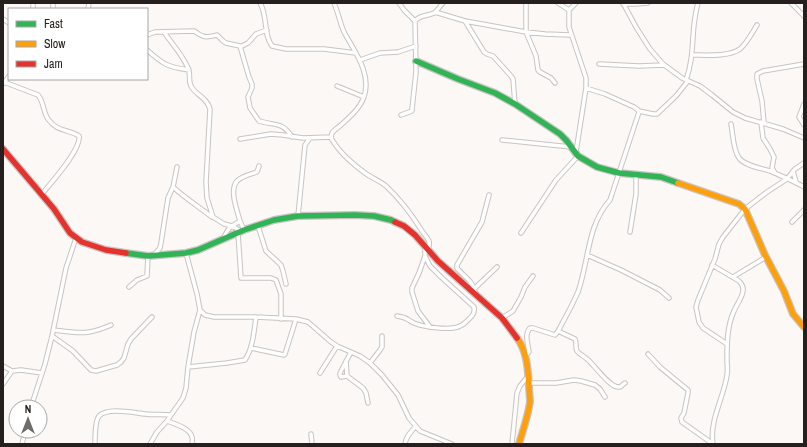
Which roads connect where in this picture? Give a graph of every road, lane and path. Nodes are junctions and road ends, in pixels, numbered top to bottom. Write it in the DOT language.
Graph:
graph roads {
  1 [pos="260,3"];
  2 [pos="334,3"];
  3 [pos="399,3"];
  4 [pos="443,3"];
  5 [pos="526,3"];
  6 [pos="558,3"];
  7 [pos="576,3"];
  8 [pos="623,3"];
  9 [pos="648,3"];
  10 [pos="698,3"];
  11 [pos="791,3"];
  12 [pos="569,10"];
  13 [pos="435,12"];
  14 [pos="804,16"];
  15 [pos="415,21"];
  16 [pos="465,22"];
  17 [pos="757,25"];
  18 [pos="267,30"];
  19 [pos="164,32"];
  20 [pos="526,32"];
  21 [pos="148,35"];
  22 [pos="570,35"];
  23 [pos="240,46"];
  24 [pos="416,46"];
  25 [pos="148,51"];
  26 [pos="356,53"];
  27 [pos="692,55"];
  28 [pos="360,60"];
  29 [pos="416,61"];
  30 [pos="599,64"];
  31 [pos="804,64"];
  32 [pos="664,65"];
  33 [pos="189,70"];
  34 [pos="687,81"];
  35 [pos="4,83"];
  36 [pos="555,83"];
  37 [pos="337,86"];
  38 [pos="586,88"];
  39 [pos="364,97"];
  40 [pos="515,104"];
  41 [pos="804,104"];
  42 [pos="639,111"];
  43 [pos="401,115"];
  44 [pos="763,123"];
  45 [pos="732,124"];
  46 [pos="804,125"];
  47 [pos="292,137"];
  48 [pos="331,137"];
  49 [pos="310,138"];
  50 [pos="804,138"];
  51 [pos="240,139"];
  52 [pos="502,140"];
  53 [pos="571,147"];
  54 [pos="3,148"];
  55 [pos="576,154"];
  56 [pos="804,163"];
  57 [pos="260,166"];
  58 [pos="178,167"];
  59 [pos="793,171"];
  60 [pos="619,173"];
  61 [pos="775,173"];
  62 [pos="636,174"];
  63 [pos="786,179"];
  64 [pos="796,182"];
  65 [pos="173,187"];
  66 [pos="804,187"];
  67 [pos="42,194"];
  68 [pos="489,195"];
  69 [pos="745,209"];
  70 [pos="804,210"];
  71 [pos="298,216"];
  72 [pos="213,218"];
  73 [pos="240,221"];
  74 [pos="792,222"];
  75 [pos="232,226"];
  76 [pos="258,226"];
  77 [pos="241,232"];
  78 [pos="521,232"];
  79 [pos="630,232"];
  80 [pos="76,238"];
  81 [pos="224,239"];
  82 [pos="426,251"];
  83 [pos="186,253"];
  84 [pos="151,256"];
  85 [pos="587,256"];
  86 [pos="766,257"];
  87 [pos="712,265"];
  88 [pos="497,267"];
  89 [pos="533,276"];
  90 [pos="733,277"];
  91 [pos="286,284"];
  92 [pos="129,287"];
  93 [pos="475,291"];
  94 [pos="669,298"];
  95 [pos="200,310"];
  96 [pos="397,316"];
  97 [pos="152,317"];
  98 [pos="256,317"];
  99 [pos="502,318"];
  100 [pos="281,319"];
  101 [pos="296,319"];
  102 [pos="111,325"];
  103 [pos="430,327"];
  104 [pos="804,327"];
  105 [pos="53,330"];
  106 [pos="558,331"];
  107 [pos="52,336"];
  108 [pos="382,336"];
  109 [pos="727,344"];
  110 [pos="337,346"];
  111 [pos="251,348"];
  112 [pos="351,352"];
  113 [pos="648,354"];
  114 [pos="525,356"];
  115 [pos="346,360"];
  116 [pos="370,363"];
  117 [pos="3,366"];
  118 [pos="188,367"];
  119 [pos="12,371"];
  120 [pos="42,373"];
  121 [pos="320,373"];
  122 [pos="347,376"];
  123 [pos="528,376"];
  124 [pos="529,383"];
  125 [pos="625,383"];
  126 [pos="3,384"];
  127 [pos="605,397"];
  128 [pos="34,399"];
  129 [pos="368,403"];
  130 [pos="171,414"];
  131 [pos="167,421"];
  132 [pos="416,426"];
  133 [pos="312,434"];
  134 [pos="95,444"];
  135 [pos="150,444"];
  136 [pos="192,444"];
  137 [pos="312,444"];
  138 [pos="405,444"];
  139 [pos="452,444"];
  140 [pos="512,444"];
  141 [pos="519,444"];
  142 [pos="713,444"];
  1 -- 18 [label="street"];
  2 -- 26 [label="street"];
  3 -- 15 [label="street"];
  4 -- 13 [label="street"];
  5 -- 20 [label="street"];
  6 -- 12 [label="street"];
  7 -- 12 [label="street"];
  8 -- 9 [label="street"];
  8 -- 32 [label="street"];
  10 -- 27 [label="street"];
  11 -- 14 [label="street"];
  12 -- 38 [label="street"];
  13 -- 15 [label="street"];
  13 -- 16 [label="street"];
  15 -- 24 [label="street"];
  16 -- 20 [label="street"];
  16 -- 40 [label="street"];
  17 -- 27 [label="street"];
  18 -- 23 [label="street"];
  18 -- 26 [label="street"];
  19 -- 21 [label="street"];
  19 -- 23 [label="street"];
  19 -- 33 [label="street"];
  20 -- 22 [label="street"];
  20 -- 36 [label="street"];
  23 -- 47 [label="street"];
  24 -- 28 [label="street"];
  24 -- 29 [label="street"];
  25 -- 33 [label="street"];
  26 -- 28 [label="street"];
  27 -- 34 [label="street"];
  28 -- 39 [label="street"];
  29 -- 40 [label="street"];
  29 -- 43 [label="street"];
  30 -- 32 [label="street"];
  31 -- 44 [label="street"];
  32 -- 34 [label="street"];
  33 -- 72 [label="street"];
  34 -- 42 [label="street"];
  34 -- 44 [label="street"];
  35 -- 67 [label="street"];
  37 -- 39 [label="street"];
  38 -- 42 [label="street"];
  38 -- 55 [label="street"];
  39 -- 48 [label="street"];
  40 -- 53 [label="street"];
  41 -- 46 [label="street"];
  42 -- 60 [label="street"];
  44 -- 50 [label="street"];
  44 -- 61 [label="street"];
  45 -- 61 [label="street"];
  47 -- 49 [label="street"];
  47 -- 51 [label="street"];
  48 -- 49 [label="street"];
  48 -- 82 [label="street"];
  49 -- 71 [label="street"];
  52 -- 53 [label="street"];
  53 -- 55 [label="street"];
  54 -- 67 [label="street"];
  55 -- 60 [label="street"];
  55 -- 78 [label="street"];
  56 -- 59 [label="street"];
  57 -- 73 [label="street"];
  58 -- 65 [label="street"];
  59 -- 63 [label="street"];
  59 -- 64 [label="street"];
  60 -- 62 [label="street"];
  60 -- 85 [label="street"];
  61 -- 63 [label="street"];
  62 -- 69 [label="street"];
  62 -- 79 [label="street"];
  63 -- 64 [label="street"];
  63 -- 69 [label="street"];
  64 -- 66 [label="street"];
  65 -- 72 [label="street"];
  65 -- 84 [label="street"];
  67 -- 80 [label="street"];
  68 -- 93 [label="street"];
  69 -- 86 [label="street"];
  69 -- 87 [label="street"];
  70 -- 74 [label="street"];
  71 -- 76 [label="street"];
  71 -- 82 [label="street"];
  72 -- 75 [label="street"];
  73 -- 75 [label="street"];
  73 -- 77 [label="street"];
  75 -- 77 [label="street"];
  75 -- 81 [label="street"];
  76 -- 77 [label="street"];
  76 -- 91 [label="street"];
  77 -- 81 [label="street"];
  77 -- 100 [label="street"];
  80 -- 84 [label="street"];
  80 -- 105 [label="street"];
  81 -- 83 [label="street"];
  82 -- 93 [label="street"];
  82 -- 103 [label="street"];
  82 -- 103 [label="street"];
  83 -- 84 [label="street"];
  83 -- 95 [label="street"];
  84 -- 92 [label="street"];
  85 -- 94 [label="street"];
  85 -- 106 [label="street"];
  86 -- 90 [label="street"];
  86 -- 104 [label="street"];
  87 -- 90 [label="street"];
  87 -- 109 [label="street"];
  88 -- 93 [label="street"];
  89 -- 99 [label="street"];
  90 -- 109 [label="street"];
  93 -- 99 [label="street"];
  95 -- 98 [label="street"];
  95 -- 118 [label="street"];
  96 -- 103 [label="street"];
  97 -- 107 [label="street"];
  98 -- 100 [label="street"];
  98 -- 111 [label="street"];
  99 -- 114 [label="street"];
  100 -- 101 [label="street"];
  101 -- 110 [label="street"];
  101 -- 111 [label="street"];
  102 -- 105 [label="street"];
  105 -- 107 [label="street"];
  106 -- 114 [label="street"];
  106 -- 125 [label="street"];
  107 -- 120 [label="street"];
  108 -- 116 [label="street"];
  109 -- 142 [label="street"];
  110 -- 112 [label="street"];
  110 -- 121 [label="street"];
  111 -- 118 [label="street"];
  112 -- 115 [label="street"];
  112 -- 116 [label="street"];
  113 -- 142 [label="street"];
  114 -- 123 [label="street"];
  115 -- 122 [label="street"];
  115 -- 122 [label="street"];
  116 -- 132 [label="street"];
  117 -- 119 [label="street"];
  118 -- 130 [label="street"];
  119 -- 120 [label="street"];
  119 -- 126 [label="street"];
  120 -- 128 [label="street"];
  122 -- 129 [label="street"];
  123 -- 124 [label="street"];
  123 -- 140 [label="street"];
  124 -- 127 [label="street"];
  124 -- 141 [label="street"];
  130 -- 131 [label="street"];
  130 -- 134 [label="street"];
  131 -- 135 [label="street"];
  131 -- 136 [label="street"];
  132 -- 138 [label="street"];
  132 -- 139 [label="street"];
  133 -- 137 [label="street"];
}
